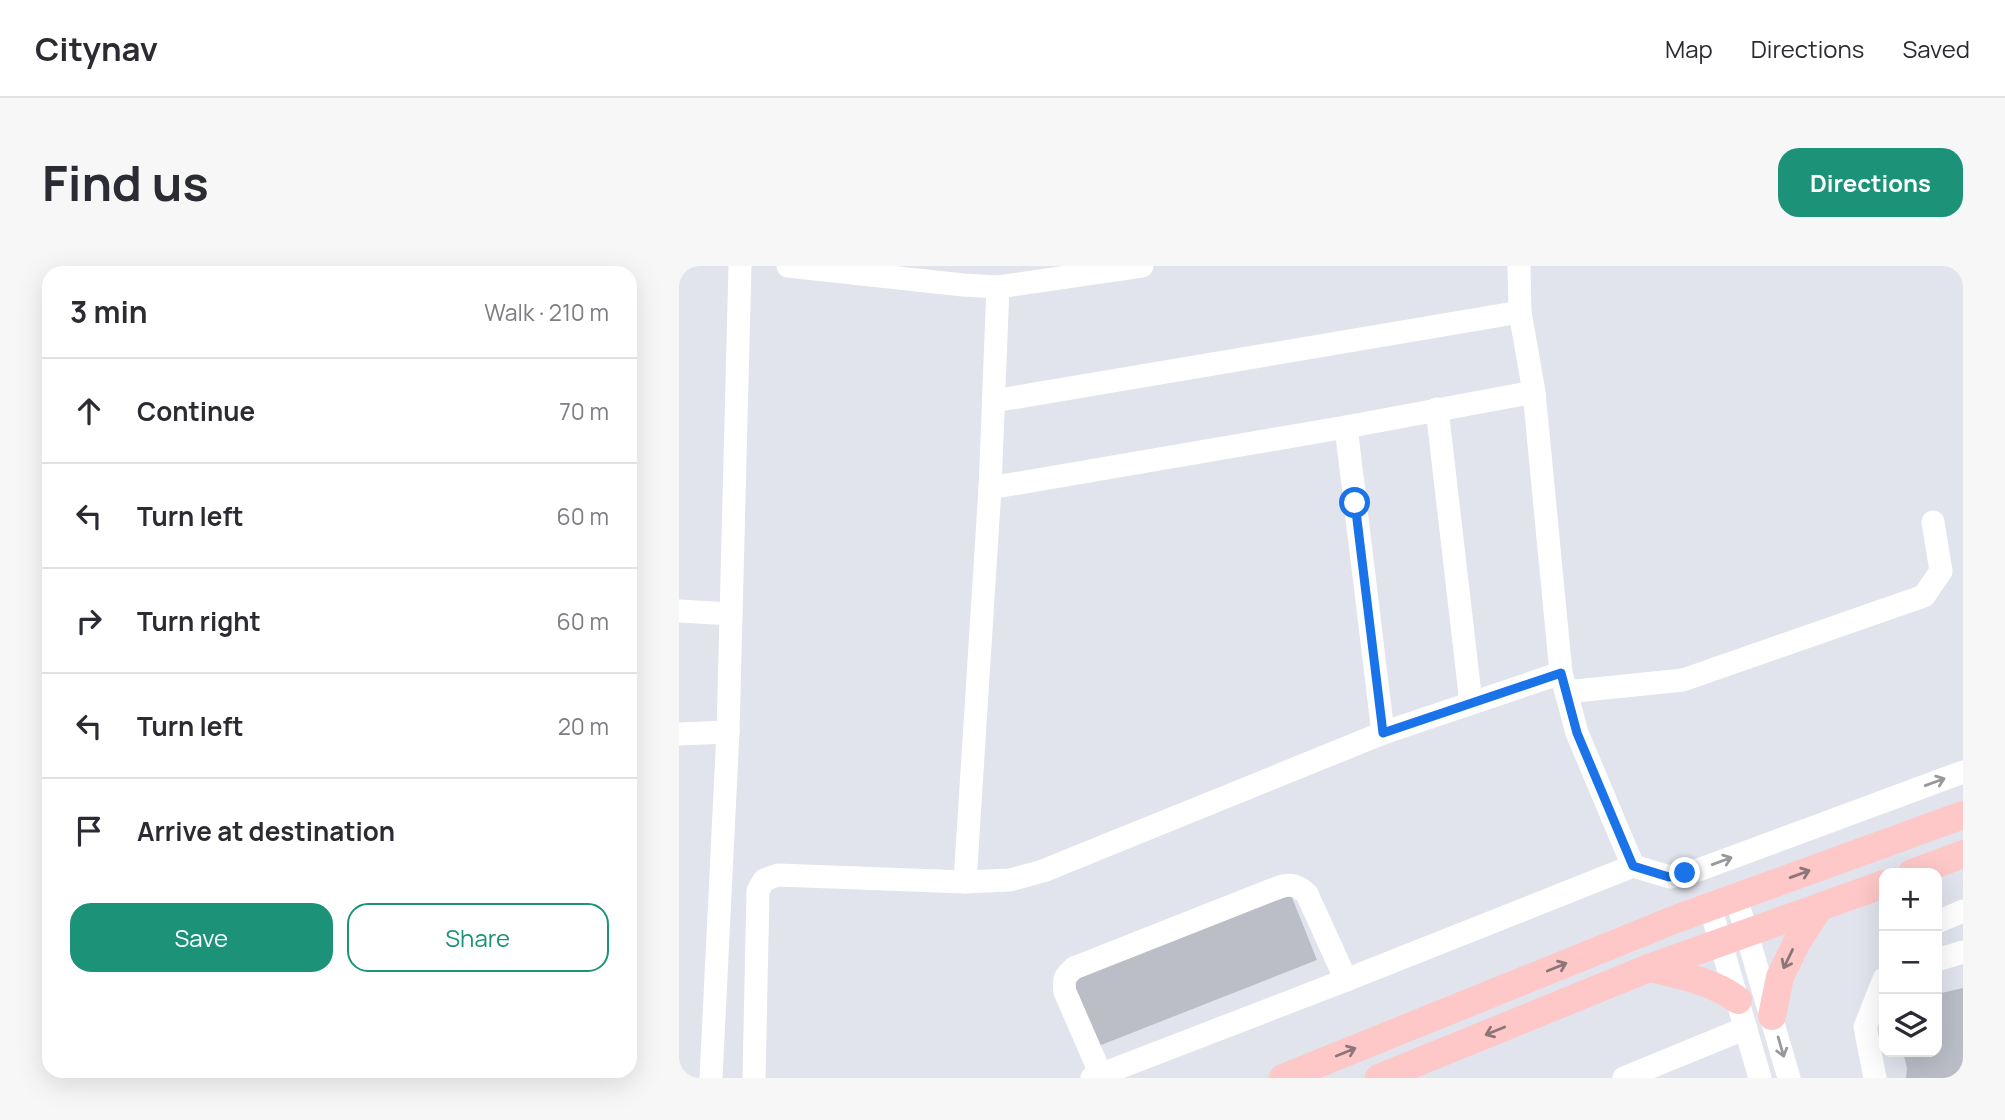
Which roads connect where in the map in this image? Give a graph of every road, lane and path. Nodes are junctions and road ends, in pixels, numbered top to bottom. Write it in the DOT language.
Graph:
graph roads {
  1 [pos="740,266"];
  2 [pos="788,266"];
  3 [pos="1142,266"];
  4 [pos="1519,266"];
  5 [pos="998,287"];
  6 [pos="1520,312"];
  7 [pos="1534,391"];
  8 [pos="994,401"];
  9 [pos="1437,409"];
  10 [pos="1346,426"];
  11 [pos="990,488"];
  12 [pos="1933,522"];
  13 [pos="679,611"];
  14 [pos="731,614"];
  15 [pos="1564,682"];
  16 [pos="1471,703"];
  17 [pos="728,732"];
  18 [pos="1383,733"];
  19 [pos="679,734"];
  20 [pos="1963,772"];
  21 [pos="1963,815"];
  22 [pos="1963,854"];
  23 [pos="1633,866"];
  24 [pos="1925,868"];
  25 [pos="965,882"];
  26 [pos="1879,886"];
  27 [pos="1723,902"];
  28 [pos="1819,908"];
  29 [pos="1963,911"];
  30 [pos="1942,920"];
  31 [pos="1734,937"];
  32 [pos="1963,952"];
  33 [pos="1942,958"];
  34 [pos="1649,968"];
  35 [pos="1346,980"];
  36 [pos="1879,992"];
  37 [pos="1738,1000"];
  38 [pos="1772,1016"];
  39 [pos="1746,1028"];
  40 [pos="1096,1076"];
  41 [pos="711,1078"];
  42 [pos="754,1078"];
  43 [pos="1283,1078"];
  44 [pos="1379,1078"];
  45 [pos="1625,1078"];
  46 [pos="1760,1078"];
  47 [pos="1789,1078"];
  48 [pos="1875,1078"];
  1 -- 14 [label="street"];
  2 -- 5 [label="street"];
  3 -- 5 [label="street"];
  4 -- 6 [label="street"];
  5 -- 8 [label="street"];
  6 -- 7 [label="street"];
  6 -- 8 [label="street"];
  7 -- 9 [label="street"];
  7 -- 15 [label="street"];
  8 -- 11 [label="street"];
  9 -- 10 [label="street"];
  9 -- 16 [label="street"];
  10 -- 11 [label="street"];
  10 -- 18 [label="street"];
  11 -- 25 [label="street"];
  12 -- 15 [label="street"];
  13 -- 14 [label="street"];
  14 -- 17 [label="street"];
  15 -- 16 [label="street"];
  15 -- 23 [label="street"];
  16 -- 18 [label="street"];
  17 -- 19 [label="street"];
  17 -- 41 [label="street"];
  18 -- 25 [label="street"];
  23 -- 20 [label="street, one-way"];
  27 -- 21 [label="main road, one-way"];
  22 -- 24 [label="main road"];
  23 -- 35 [label="street"];
  25 -- 42 [label="street"];
  26 -- 28 [label="main road"];
  27 -- 31 [label="street"];
  43 -- 27 [label="main road, one-way"];
  28 -- 31 [label="main road"];
  28 -- 38 [label="main road, one-way"];
  29 -- 30 [label="street"];
  31 -- 34 [label="main road"];
  31 -- 37 [label="street"];
  31 -- 38 [label="street"];
  32 -- 33 [label="street"];
  34 -- 37 [label="main road"];
  34 -- 44 [label="main road, one-way"];
  35 -- 40 [label="street"];
  35 -- 40 [label="street"];
  36 -- 48 [label="street"];
  37 -- 39 [label="street"];
  38 -- 47 [label="street, one-way"];
  39 -- 45 [label="street"];
  39 -- 46 [label="street"];
}
